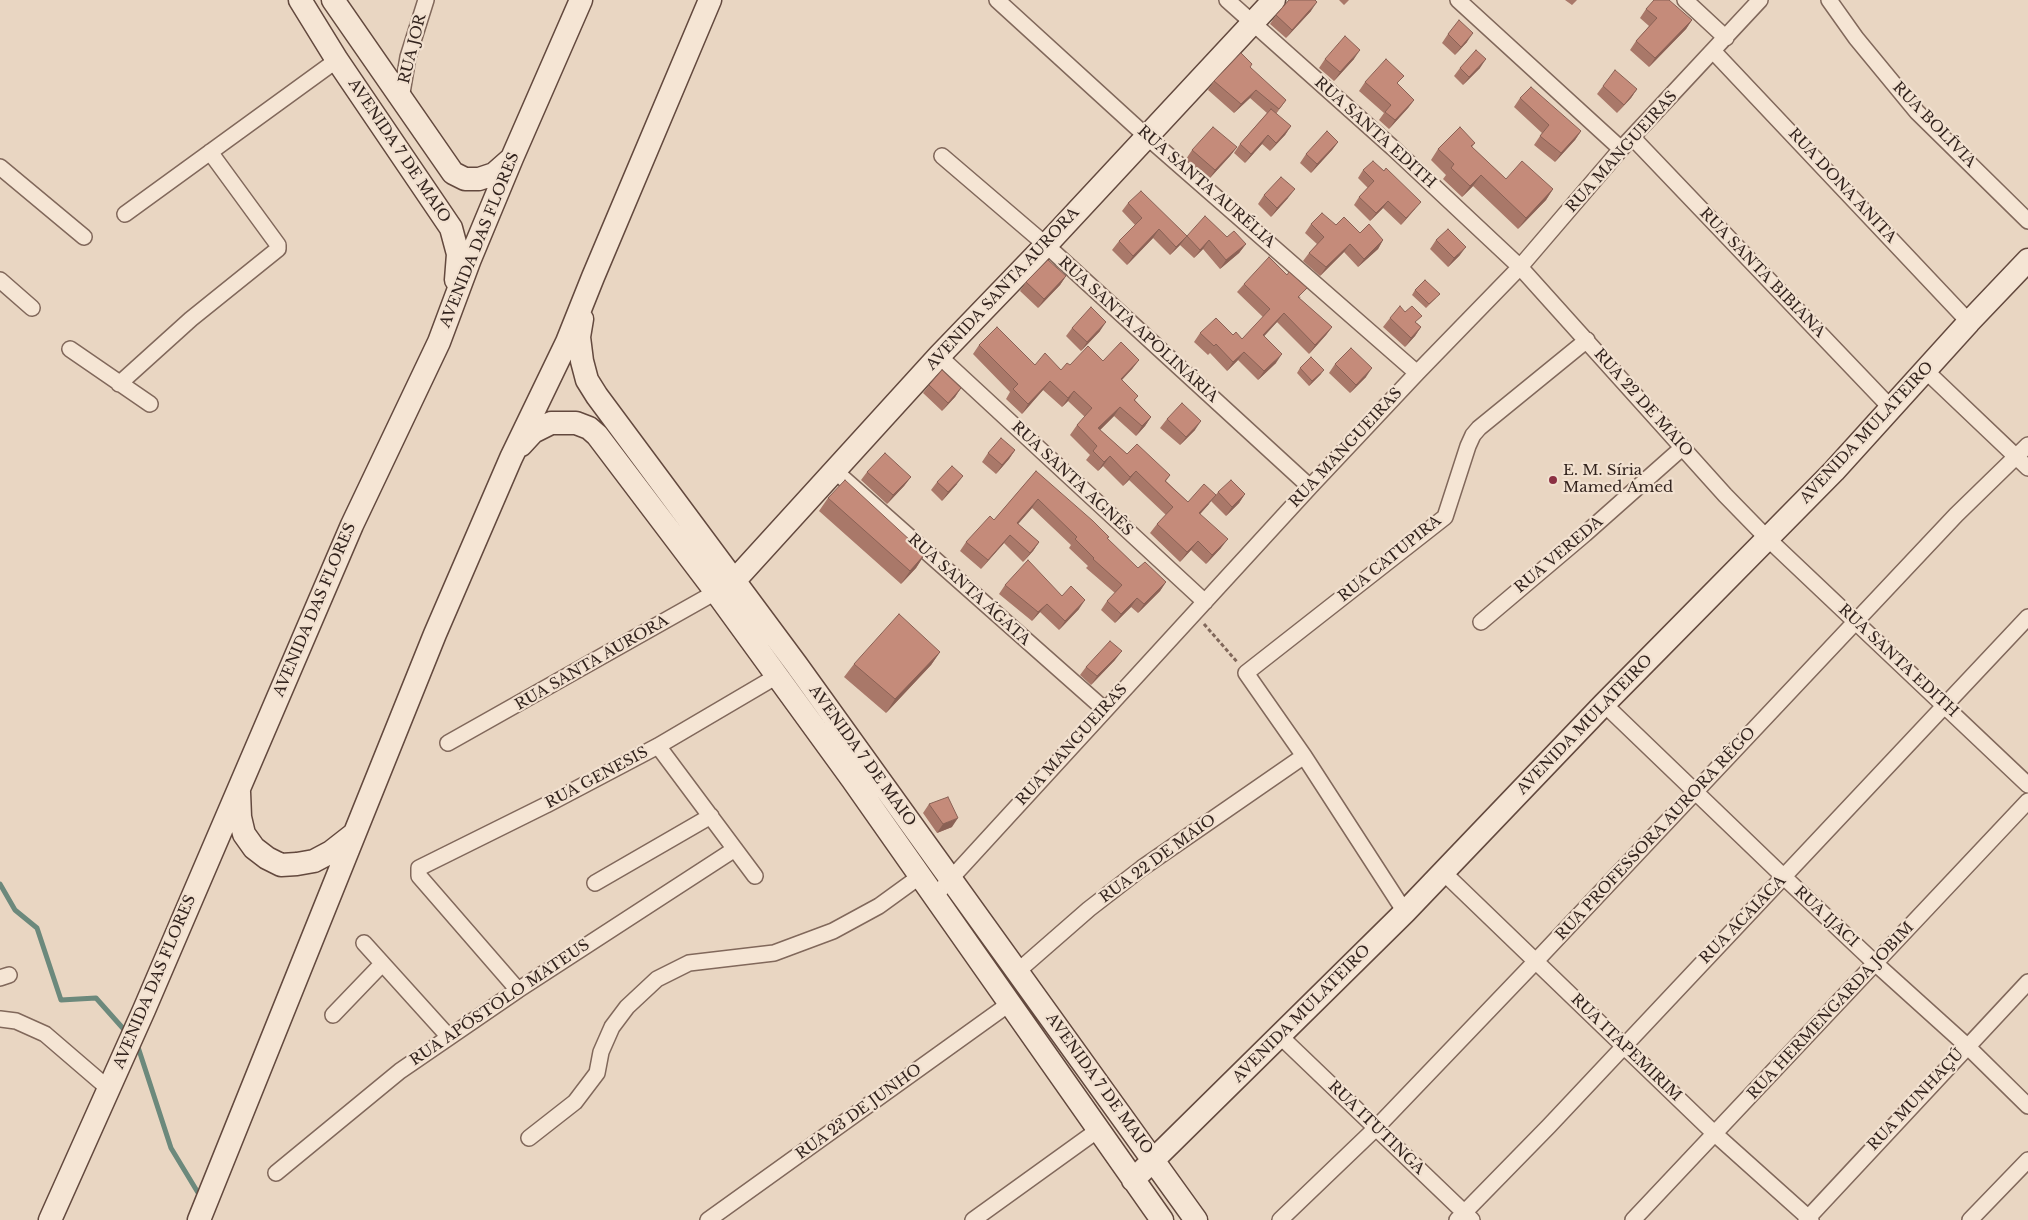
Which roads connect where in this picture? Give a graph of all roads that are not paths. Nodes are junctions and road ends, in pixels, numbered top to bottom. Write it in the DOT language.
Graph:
graph roads {
  1 [pos="300,0"];
  2 [pos="333,0"];
  3 [pos="426,0"];
  4 [pos="581,0"];
  5 [pos="710,0"];
  6 [pos="997,0"];
  7 [pos="1227,0"];
  8 [pos="1274,0"];
  9 [pos="1458,0"];
  10 [pos="1684,0"];
  11 [pos="1760,0"];
  12 [pos="1829,0"];
  13 [pos="1252,23"];
  14 [pos="1726,38"];
  15 [pos="1714,52"];
  16 [pos="337,60"];
  17 [pos="401,99"];
  18 [pos="1146,136"];
  19 [pos="1633,138"];
  20 [pos="1622,149"];
  21 [pos="210,152"];
  22 [pos="942,156"];
  23 [pos="512,158"];
  24 [pos="0,167"];
  25 [pos="125,214"];
  26 [pos="2028,221"];
  27 [pos="84,237"];
  28 [pos="1046,245"];
  29 [pos="2028,260"];
  30 [pos="1520,267"];
  31 [pos="593,277"];
  32 [pos="0,280"];
  33 [pos="32,308"];
  34 [pos="1969,322"];
  35 [pos="1587,340"];
  36 [pos="439,342"];
  37 [pos="70,348"];
  38 [pos="939,356"];
  39 [pos="1926,371"];
  40 [pos="1417,373"];
  41 [pos="119,384"];
  42 [pos="150,404"];
  43 [pos="1891,408"];
  44 [pos="2028,444"];
  45 [pos="1682,448"];
  46 [pos="2016,457"];
  47 [pos="511,458"];
  48 [pos="2028,468"];
  49 [pos="834,470"];
  50 [pos="1310,486"];
  51 [pos="1767,538"];
  52 [pos="735,580"];
  53 [pos="716,592"];
  54 [pos="1200,607"];
  55 [pos="2028,617"];
  56 [pos="1855,621"];
  57 [pos="1481,622"];
  58 [pos="777,676"];
  59 [pos="1604,704"];
  60 [pos="1945,705"];
  61 [pos="1104,709"];
  62 [pos="448,743"];
  63 [pos="658,746"];
  64 [pos="1304,756"];
  65 [pos="239,786"];
  66 [pos="2028,786"];
  67 [pos="1696,792"];
  68 [pos="2028,801"];
  69 [pos="711,816"];
  70 [pos="354,834"];
  71 [pos="735,849"];
  72 [pos="1444,872"];
  73 [pos="755,876"];
  74 [pos="919,877"];
  75 [pos="1784,877"];
  76 [pos="951,878"];
  77 [pos="595,883"];
  78 [pos="934,897"];
  79 [pos="1405,912"];
  80 [pos="364,943"];
  81 [pos="1535,962"];
  82 [pos="1875,963"];
  83 [pos="382,964"];
  84 [pos="1018,971"];
  85 [pos="2028,982"];
  86 [pos="518,990"];
  87 [pos="1009,1004"];
  88 [pos="333,1015"];
  89 [pos="0,1019"];
  90 [pos="1280,1036"];
  91 [pos="449,1037"];
  92 [pos="1624,1045"];
  93 [pos="1967,1046"];
  94 [pos="109,1088"];
  95 [pos="2028,1106"];
  96 [pos="1376,1128"];
  97 [pos="1098,1130"];
  98 [pos="1715,1134"];
  99 [pos="529,1138"];
  100 [pos="2028,1160"];
  101 [pos="1154,1161"];
  102 [pos="276,1173"];
  103 [pos="1133,1180"];
  104 [pos="1464,1218"];
  105 [pos="1809,1219"];
  106 [pos="50,1220"];
  107 [pos="199,1220"];
  108 [pos="708,1220"];
  109 [pos="973,1220"];
  110 [pos="1162,1220"];
  111 [pos="1196,1220"];
  112 [pos="1280,1220"];
  113 [pos="1633,1220"];
  114 [pos="1970,1220"];
  1 -- 16 [label="main road, AVENIDA 7 DE MAIO"];
  2 -- 17 [label="main road, AVENIDA 7 DE MAIO"];
  3 -- 17 [label="street, RUA JOR"];
  4 -- 23 [label="main road, AVENIDA DAS FLORES"];
  5 -- 31 [label="main road"];
  6 -- 18 [label="street, RUA SANTA AURÉLIA"];
  7 -- 13 [label="street, RUA SANTA EDITH"];
  8 -- 13 [label="main road, AVENIDA SANTA AURORA"];
  9 -- 20 [label="street"];
  10 -- 14 [label="street"];
  11 -- 14 [label="street, RUA MANGUEIRAS"];
  12 -- 26 [label="street, RUA BOLÍVIA"];
  13 -- 18 [label="main road, AVENIDA SANTA AURORA"];
  13 -- 30 [label="street, RUA SANTA EDITH"];
  14 -- 15 [label="street, RUA MANGUEIRAS"];
  15 -- 19 [label="street, RUA MANGUEIRAS"];
  15 -- 34 [label="street, RUA DONA ANITA"];
  16 -- 21 [label="street"];
  16 -- 36 [label="main road, AVENIDA 7 DE MAIO"];
  17 -- 23 [label="main road, AVENIDA 7 DE MAIO"];
  18 -- 28 [label="main road, AVENIDA SANTA AURORA"];
  18 -- 40 [label="street, RUA SANTA AURÉLIA"];
  19 -- 20 [label="street, RUA MANGUEIRAS"];
  19 -- 43 [label="street, RUA SANTA BIBIANA"];
  20 -- 30 [label="street, RUA MANGUEIRAS"];
  21 -- 25 [label="street"];
  21 -- 41 [label="street"];
  22 -- 28 [label="street, RUA SANTA APOLINÁRIA"];
  23 -- 36 [label="main road, AVENIDA DAS FLORES"];
  24 -- 27 [label="street"];
  28 -- 38 [label="main road, AVENIDA SANTA AURORA"];
  28 -- 50 [label="street, RUA SANTA APOLINÁRIA"];
  29 -- 34 [label="main road, AVENIDA MULATEIRO"];
  30 -- 35 [label="street, RUA 22 DE MAIO"];
  30 -- 40 [label="street, RUA MANGUEIRAS"];
  31 -- 47 [label="main road"];
  31 -- 52 [label="main road, AVENIDA 7 DE MAIO"];
  32 -- 33 [label="street"];
  34 -- 39 [label="main road, AVENIDA MULATEIRO"];
  35 -- 45 [label="street, RUA 22 DE MAIO"];
  35 -- 64 [label="street, RUA CATUPIRA"];
  36 -- 65 [label="main road, AVENIDA DAS FLORES"];
  37 -- 41 [label="street"];
  38 -- 49 [label="main road, AVENIDA SANTA AURORA"];
  38 -- 54 [label="street, RUA SANTA AGNÊS"];
  39 -- 43 [label="main road, AVENIDA MULATEIRO"];
  39 -- 46 [label="street"];
  40 -- 50 [label="street, RUA MANGUEIRAS"];
  41 -- 42 [label="street"];
  43 -- 51 [label="main road, AVENIDA MULATEIRO"];
  44 -- 46 [label="street, RUA PROFESSORA AURORA RÊGO"];
  45 -- 51 [label="street, RUA 22 DE MAIO"];
  45 -- 57 [label="street, RUA VEREDA"];
  46 -- 48 [label="street"];
  46 -- 56 [label="street, RUA PROFESSORA AURORA RÊGO"];
  47 -- 53 [label="main road, AVENIDA 7 DE MAIO"];
  47 -- 70 [label="main road"];
  49 -- 52 [label="main road, AVENIDA SANTA AURORA"];
  49 -- 61 [label="street, RUA SANTA ÁGATA"];
  50 -- 54 [label="street, RUA MANGUEIRAS"];
  51 -- 56 [label="street, RUA SANTA EDITH"];
  51 -- 59 [label="main road, AVENIDA MULATEIRO"];
  52 -- 53 [label="street, RUA SANTA AURORA"];
  52 -- 76 [label="main road, AVENIDA 7 DE MAIO"];
  53 -- 58 [label="main road, AVENIDA 7 DE MAIO"];
  53 -- 62 [label="street, RUA SANTA AURORA"];
  54 -- 61 [label="street, RUA MANGUEIRAS"];
  55 -- 60 [label="street, RUA ACAIACA"];
  56 -- 60 [label="street, RUA SANTA EDITH"];
  56 -- 67 [label="street, RUA PROFESSORA AURORA RÊGO"];
  58 -- 63 [label="street, RUA GENESIS"];
  58 -- 74 [label="main road, AVENIDA 7 DE MAIO"];
  59 -- 67 [label="street, RUA IJACI"];
  59 -- 72 [label="main road, AVENIDA MULATEIRO"];
  60 -- 66 [label="street, RUA SANTA EDITH"];
  60 -- 75 [label="street, RUA ACAIACA"];
  61 -- 76 [label="street, RUA MANGUEIRAS"];
  63 -- 69 [label="street"];
  63 -- 86 [label="street, RUA GENESIS"];
  64 -- 79 [label="street"];
  64 -- 84 [label="street, RUA 22 DE MAIO"];
  65 -- 70 [label="main road"];
  65 -- 94 [label="main road, AVENIDA DAS FLORES"];
  67 -- 75 [label="street, RUA IJACI"];
  67 -- 81 [label="street, RUA PROFESSORA AURORA RÊGO"];
  68 -- 82 [label="street, RUA HERMENGARDA JOBIM"];
  69 -- 71 [label="street"];
  69 -- 77 [label="street"];
  70 -- 107 [label="main road"];
  71 -- 73 [label="street"];
  71 -- 86 [label="street, RUA APÓSTOLO MATEUS"];
  72 -- 79 [label="main road, AVENIDA MULATEIRO"];
  72 -- 81 [label="street, RUA ITAPEMIRIM"];
  74 -- 78 [label="main road, AVENIDA 7 DE MAIO"];
  74 -- 99 [label="street"];
  75 -- 82 [label="street, RUA IJACI"];
  75 -- 92 [label="street, RUA ACAIACA"];
  76 -- 78 [label="street, RUA MANGUEIRAS"];
  76 -- 84 [label="main road, AVENIDA 7 DE MAIO"];
  78 -- 87 [label="main road, AVENIDA 7 DE MAIO"];
  79 -- 90 [label="main road, AVENIDA MULATEIRO"];
  80 -- 83 [label="street"];
  81 -- 92 [label="street, RUA ITAPEMIRIM"];
  81 -- 96 [label="street, RUA PROFESSORA AURORA RÊGO"];
  82 -- 93 [label="street, RUA IJACI"];
  82 -- 98 [label="street, RUA HERMENGARDA JOBIM"];
  83 -- 88 [label="street"];
  83 -- 91 [label="street"];
  84 -- 101 [label="main road, AVENIDA 7 DE MAIO"];
  85 -- 93 [label="street, RUA MUNHAÇÚ"];
  86 -- 91 [label="street, RUA APÓSTOLO MATEUS"];
  87 -- 97 [label="main road, AVENIDA 7 DE MAIO"];
  87 -- 108 [label="street, RUA 23 DE JUNHO"];
  89 -- 94 [label="street"];
  90 -- 96 [label="street, RUA ITUTINGA"];
  90 -- 101 [label="main road, AVENIDA MULATEIRO"];
  91 -- 102 [label="street, RUA APÓSTOLO MATEUS"];
  92 -- 98 [label="street, RUA ITAPEMIRIM"];
  92 -- 104 [label="street, RUA ACAIACA"];
  93 -- 95 [label="street, RUA IJACI"];
  93 -- 105 [label="street, RUA MUNHAÇÚ"];
  94 -- 106 [label="main road, AVENIDA DAS FLORES"];
  96 -- 104 [label="street, RUA ITUTINGA"];
  96 -- 112 [label="street, RUA PROFESSORA AURORA RÊGO"];
  97 -- 103 [label="main road, AVENIDA 7 DE MAIO"];
  97 -- 109 [label="street"];
  98 -- 105 [label="street, RUA ITAPEMIRIM"];
  98 -- 113 [label="street, RUA HERMENGARDA JOBIM"];
  100 -- 114 [label="street"];
  101 -- 103 [label="main road, AVENIDA MULATEIRO"];
  101 -- 111 [label="main road, AVENIDA 7 DE MAIO"];
  103 -- 110 [label="main road, AVENIDA 7 DE MAIO"];
}
